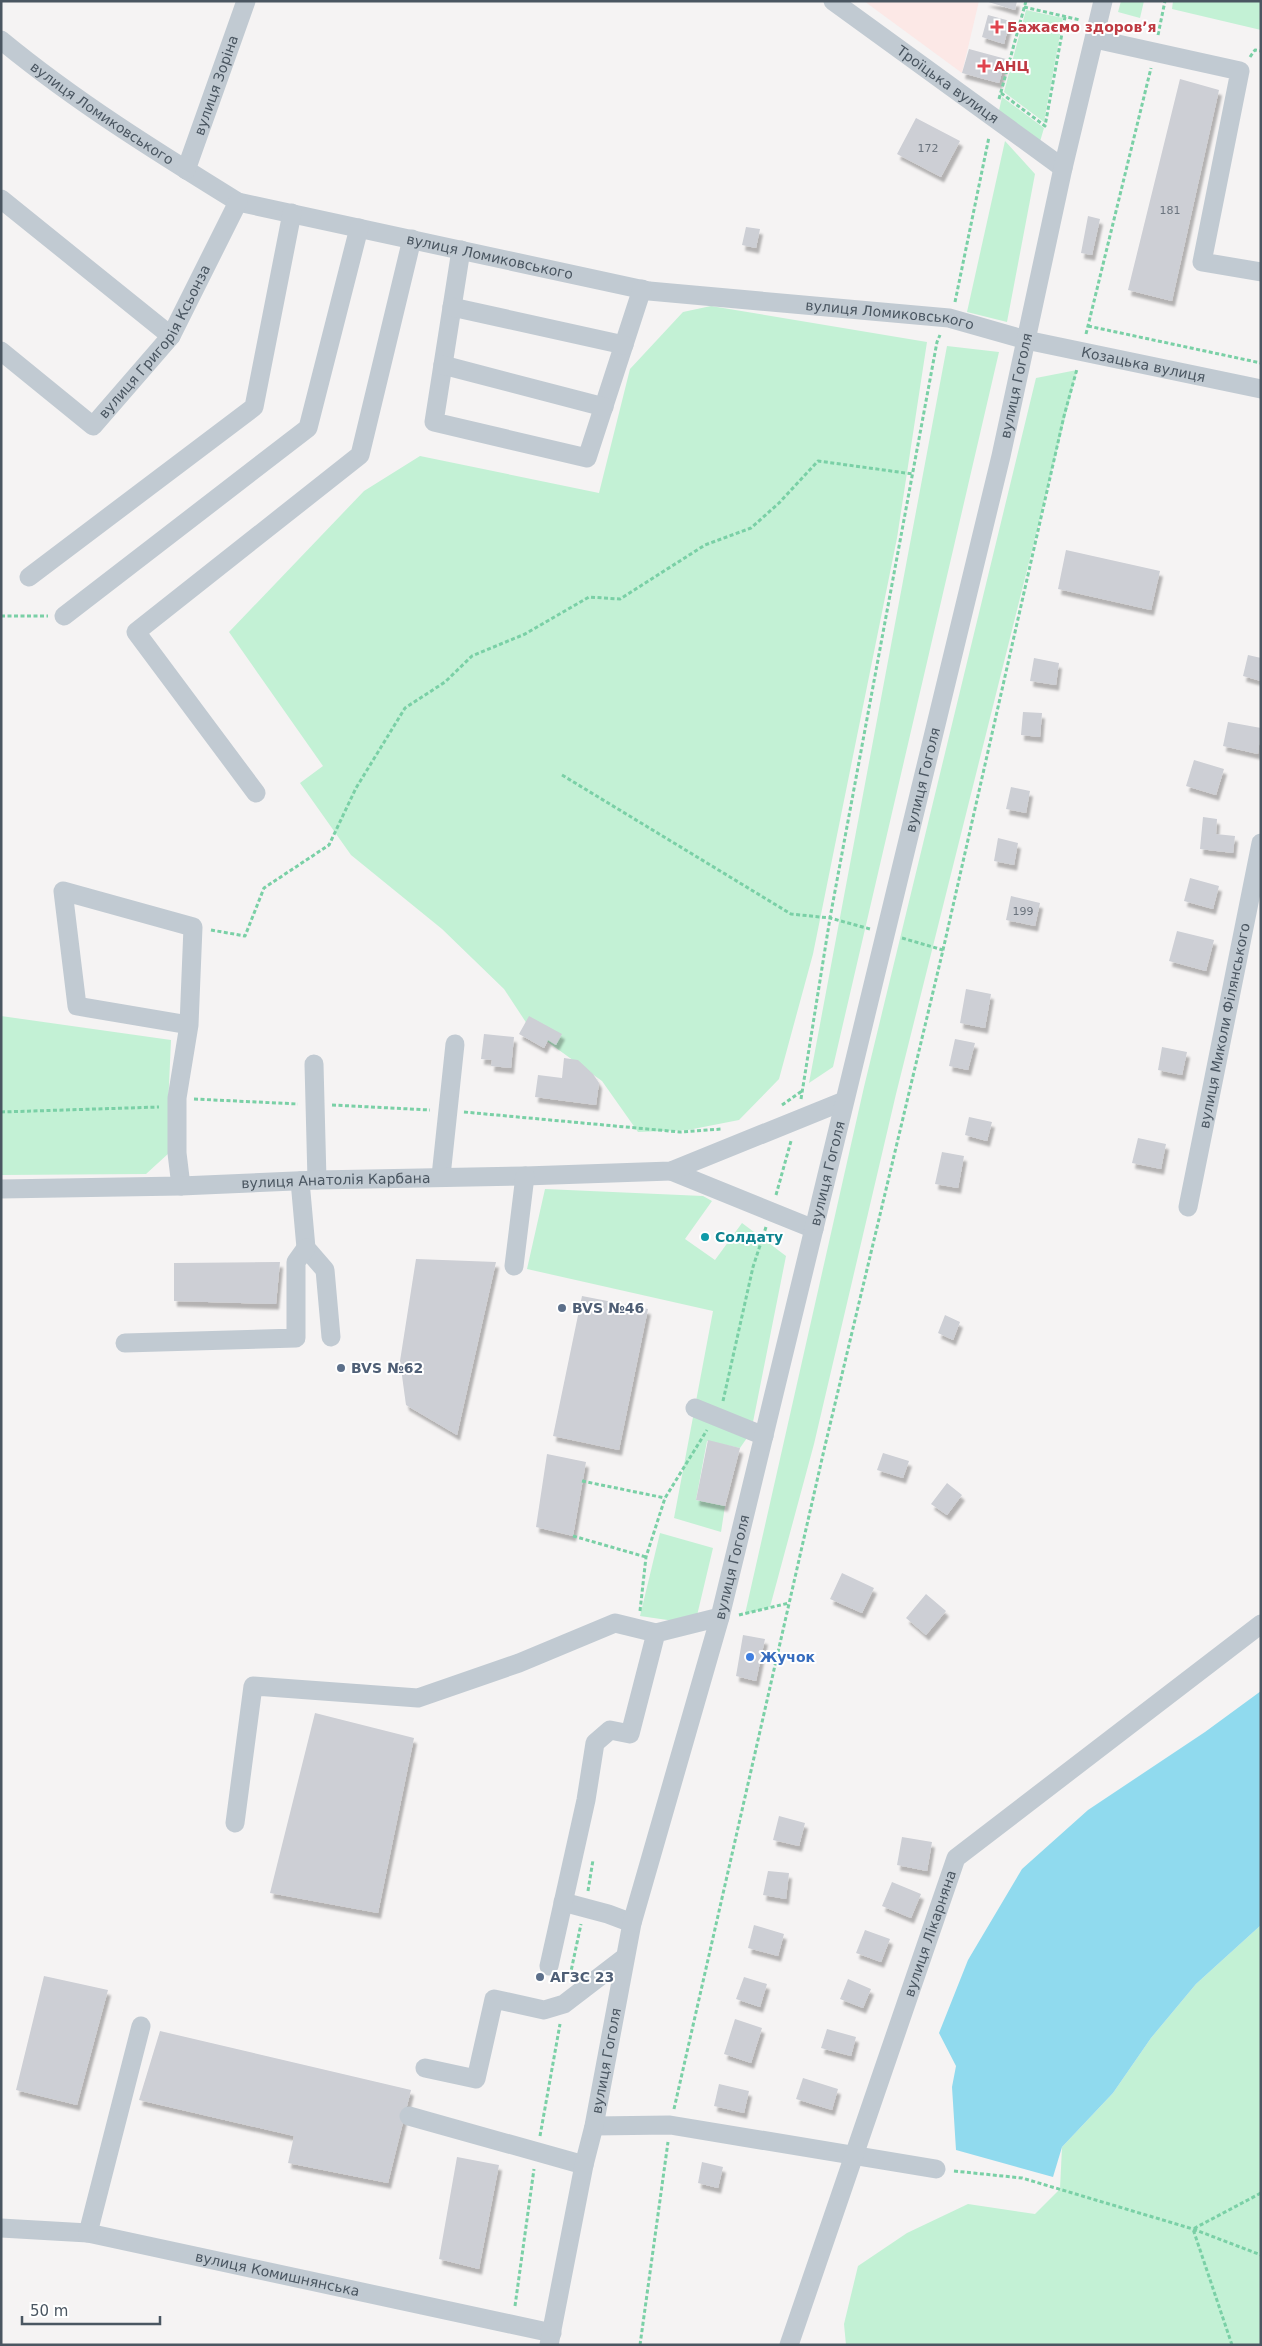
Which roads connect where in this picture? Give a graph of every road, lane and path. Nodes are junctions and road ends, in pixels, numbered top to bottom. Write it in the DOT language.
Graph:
graph roads {
  1 [pos="246,1"];
  2 [pos="833,1"];
  3 [pos="1026,1"];
  4 [pos="1103,1"];
  5 [pos="1165,1"];
  6 [pos="1065,17"];
  7 [pos="1095,39"];
  8 [pos="1,40"];
  9 [pos="1154,52"];
  10 [pos="1001,93"];
  11 [pos="994,118"];
  12 [pos="1063,168"];
  13 [pos="186,170"];
  14 [pos="1,198"];
  15 [pos="238,202"];
  16 [pos="292,213"];
  17 [pos="359,228"];
  18 [pos="412,239"];
  19 [pos="461,250"];
  20 [pos="1261,272"];
  21 [pos="642,289"];
  22 [pos="452,307"];
  23 [pos="949,318"];
  24 [pos="1088,326"];
  25 [pos="171,336"];
  26 [pos="1026,340"];
  27 [pos="624,345"];
  28 [pos="1,351"];
  29 [pos="1082,351"];
  30 [pos="1261,363"];
  31 [pos="443,365"];
  32 [pos="1261,388"];
  33 [pos="604,407"];
  34 [pos="913,474"];
  35 [pos="29,577"];
  36 [pos="1,616"];
  37 [pos="64,616"];
  38 [pos="562,775"];
  39 [pos="256,793"];
  40 [pos="1261,843"];
  41 [pos="830,918"];
  42 [pos="193,927"];
  43 [pos="885,933"];
  44 [pos="943,950"];
  45 [pos="189,1025"];
  46 [pos="455,1044"];
  47 [pos="314,1064"];
  48 [pos="802,1091"];
  49 [pos="177,1098"];
  50 [pos="844,1101"];
  51 [pos="315,1104"];
  52 [pos="775,1110"];
  53 [pos="448,1111"];
  54 [pos="1,1112"];
  55 [pos="797,1121"];
  56 [pos="728,1128"];
  57 [pos="671,1171"];
  58 [pos="442,1176"];
  59 [pos="525,1176"];
  60 [pos="308,1180"];
  61 [pos="182,1186"];
  62 [pos="1,1189"];
  63 [pos="1188,1207"];
  64 [pos="771,1211"];
  65 [pos="814,1229"];
  66 [pos="306,1248"];
  67 [pos="514,1266"];
  68 [pos="331,1336"];
  69 [pos="125,1343"];
  70 [pos="694,1408"];
  71 [pos="715,1417"];
  72 [pos="764,1436"];
  73 [pos="582,1481"];
  74 [pos="573,1536"];
  75 [pos="646,1557"];
  76 [pos="789,1603"];
  77 [pos="720,1617"];
  78 [pos="1261,1624"];
  79 [pos="656,1632"];
  80 [pos="235,1823"];
  81 [pos="563,1902"];
  82 [pos="632,1923"];
  83 [pos="624,1958"];
  84 [pos="549,1966"];
  85 [pos="141,2026"];
  86 [pos="425,2068"];
  87 [pos="409,2116"];
  88 [pos="670,2125"];
  89 [pos="594,2126"];
  90 [pos="854,2155"];
  91 [pos="584,2165"];
  92 [pos="936,2169"];
  93 [pos="1261,2194"];
  94 [pos="1,2228"];
  95 [pos="1194,2229"];
  96 [pos="88,2232"];
  97 [pos="1261,2255"];
  98 [pos="551,2339"];
  99 [pos="640,2345"];
  100 [pos="789,2345"];
  101 [pos="1232,2345"];
  1 -- 13 [label="street, вулиця Зоріна"];
  2 -- 11 [label="street, Троїцька вулиця"];
  3 -- 10 [label="path"];
  4 -- 7 [label="street, вулиця Гоголя"];
  5 -- 9 [label="path"];
  6 -- 10 [label="path"];
  7 -- 9 [label="street"];
  7 -- 12 [label="street, вулиця Гоголя"];
  8 -- 13 [label="street, вулиця Ломиковського"];
  9 -- 20 [label="street"];
  9 -- 24 [label="path"];
  10 -- 11 [label="path"];
  11 -- 12 [label="street, Троїцька вулиця"];
  11 -- 23 [label="path"];
  12 -- 26 [label="street, вулиця Гоголя"];
  13 -- 15 [label="street, вулиця Ломиковського"];
  14 -- 25 [label="street"];
  15 -- 16 [label="street, вулиця Ломиковського"];
  15 -- 25 [label="street, вулиця Григорія Ксьонза"];
  16 -- 17 [label="street, вулиця Ломиковського"];
  16 -- 35 [label="street"];
  17 -- 18 [label="street, вулиця Ломиковського"];
  17 -- 37 [label="street"];
  18 -- 19 [label="street, вулиця Ломиковського"];
  18 -- 39 [label="street"];
  19 -- 21 [label="street, вулиця Ломиковського"];
  19 -- 22 [label="street"];
  21 -- 23 [label="street, вулиця Ломиковського"];
  21 -- 27 [label="street"];
  22 -- 27 [label="street"];
  22 -- 31 [label="street"];
  23 -- 26 [label="street, вулиця Ломиковського"];
  23 -- 34 [label="path"];
  24 -- 29 [label="path"];
  24 -- 30 [label="path"];
  25 -- 28 [label="street, вулиця Григорія Ксьонза"];
  26 -- 29 [label="street, Козацька вулиця"];
  26 -- 43 [label="street, вулиця Гоголя"];
  27 -- 33 [label="street"];
  29 -- 32 [label="street, Козацька вулиця"];
  29 -- 44 [label="path"];
  31 -- 33 [label="street"];
  31 -- 33 [label="street"];
  34 -- 41 [label="path"];
  34 -- 42 [label="path"];
  36 -- 37 [label="path"];
  38 -- 41 [label="path"];
  40 -- 63 [label="street, вулиця Миколи Філянського"];
  41 -- 43 [label="path"];
  41 -- 48 [label="path"];
  42 -- 45 [label="street"];
  42 -- 45 [label="street"];
  43 -- 44 [label="path"];
  43 -- 50 [label="street, вулиця Гоголя"];
  44 -- 76 [label="path"];
  45 -- 49 [label="street"];
  46 -- 53 [label="street"];
  47 -- 51 [label="street"];
  48 -- 52 [label="path"];
  48 -- 55 [label="path"];
  49 -- 51 [label="path"];
  49 -- 54 [label="path"];
  49 -- 61 [label="street"];
  50 -- 55 [label="street"];
  50 -- 65 [label="street, вулиця Гоголя"];
  51 -- 53 [label="path"];
  51 -- 60 [label="street"];
  53 -- 56 [label="path"];
  53 -- 58 [label="street"];
  55 -- 57 [label="street"];
  55 -- 64 [label="path"];
  57 -- 59 [label="street, вулиця Анатолія Карбана"];
  57 -- 64 [label="street"];
  58 -- 59 [label="street, вулиця Анатолія Карбана"];
  58 -- 60 [label="street, вулиця Анатолія Карбана"];
  59 -- 67 [label="street"];
  60 -- 61 [label="street, вулиця Анатолія Карбана"];
  60 -- 66 [label="street"];
  61 -- 62 [label="street, вулиця Анатолія Карбана"];
  64 -- 65 [label="street"];
  64 -- 71 [label="path"];
  65 -- 72 [label="street, вулиця Гоголя"];
  66 -- 68 [label="street"];
  66 -- 69 [label="street"];
  70 -- 71 [label="street"];
  71 -- 72 [label="street"];
  71 -- 73 [label="path"];
  72 -- 77 [label="street, вулиця Гоголя"];
  74 -- 75 [label="path"];
  76 -- 77 [label="path"];
  76 -- 88 [label="path"];
  77 -- 79 [label="street"];
  77 -- 82 [label="street, вулиця Гоголя"];
  78 -- 90 [label="street, вулиця Лікарняна"];
  79 -- 80 [label="street"];
  79 -- 81 [label="street"];
  81 -- 82 [label="street"];
  81 -- 84 [label="street"];
  82 -- 83 [label="street, вулиця Гоголя"];
  83 -- 86 [label="street"];
  83 -- 89 [label="street, вулиця Гоголя"];
  85 -- 96 [label="street"];
  87 -- 91 [label="street"];
  88 -- 89 [label="street"];
  88 -- 90 [label="street"];
  88 -- 99 [label="path"];
  89 -- 91 [label="street, вулиця Гоголя"];
  90 -- 92 [label="street"];
  90 -- 100 [label="street, вулиця Лікарняна"];
  91 -- 98 [label="street, вулиця Гоголя"];
  92 -- 95 [label="path"];
  93 -- 95 [label="path"];
  94 -- 96 [label="street, вулиця Комишнянська"];
  95 -- 97 [label="path"];
  95 -- 101 [label="path"];
  96 -- 98 [label="street, вулиця Комишнянська"];
}
